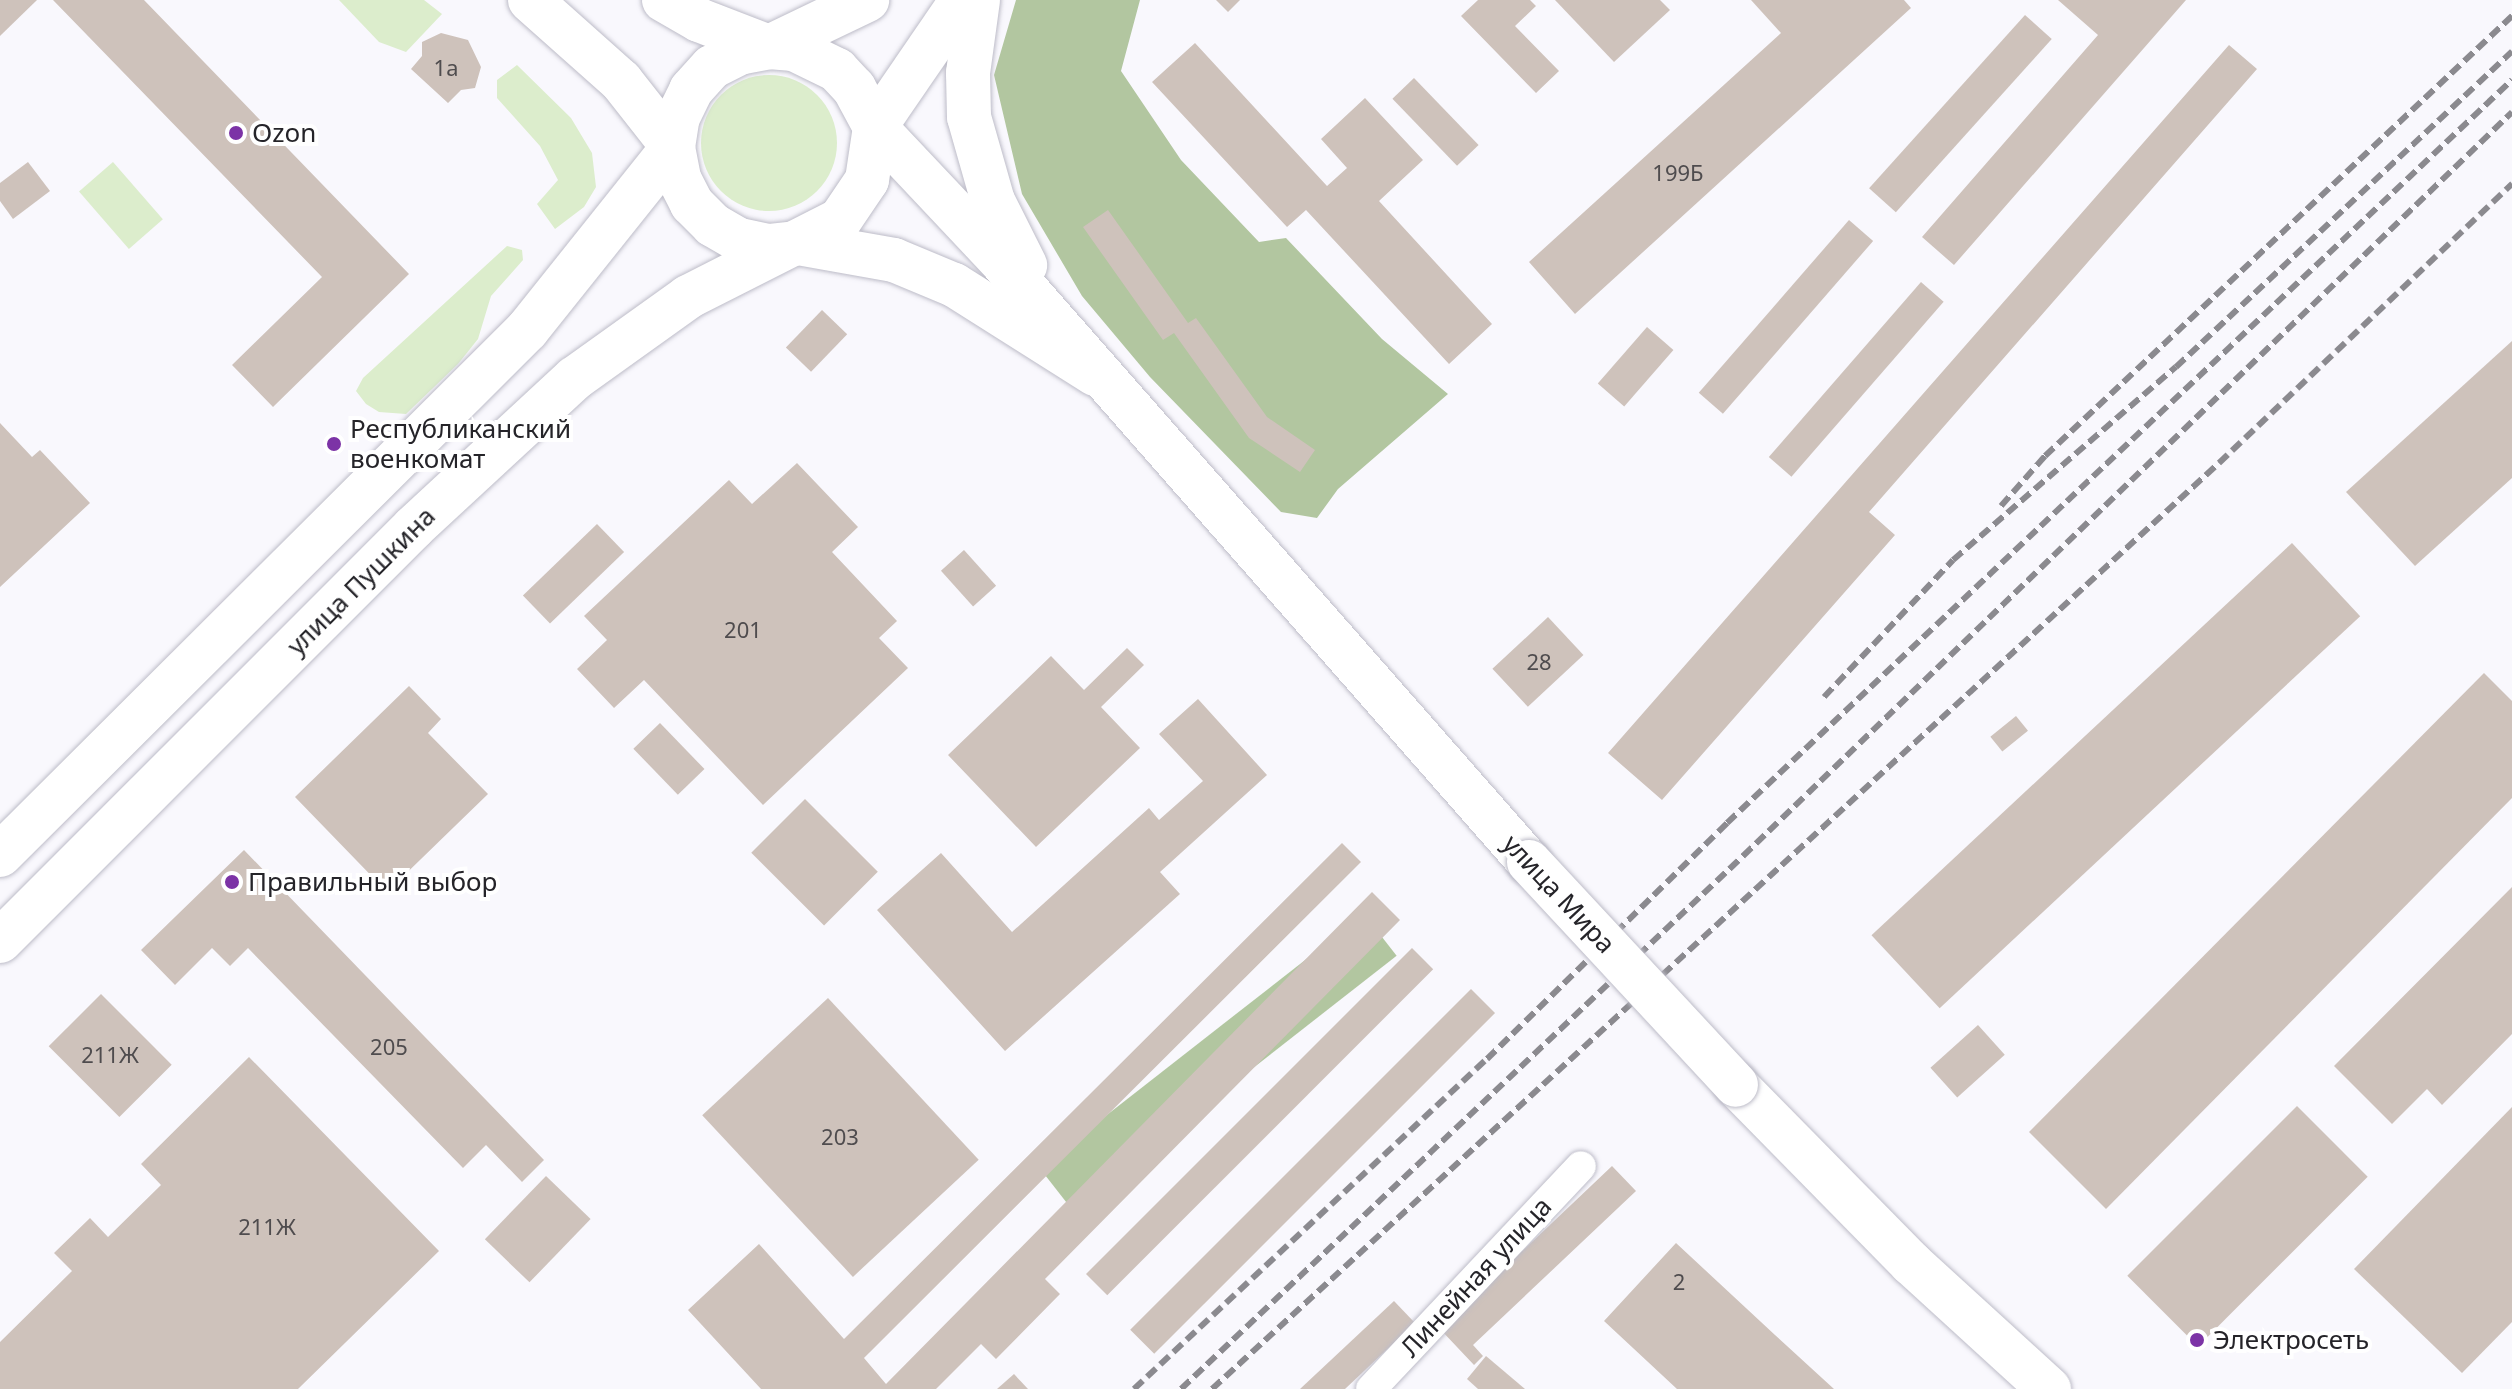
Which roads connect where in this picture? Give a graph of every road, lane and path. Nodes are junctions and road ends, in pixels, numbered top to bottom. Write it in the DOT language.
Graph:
graph roads {
  1 [pos="530,0"];
  2 [pos="664,0"];
  3 [pos="867,0"];
  4 [pos="962,0"];
  5 [pos="978,0"];
  6 [pos="769,47"];
  7 [pos="875,127"];
  8 [pos="673,147"];
  9 [pos="798,243"];
  10 [pos="1095,374"];
  11 [pos="0,855"];
  12 [pos="0,941"];
  13 [pos="1581,1166"];
  14 [pos="1371,1389"];
  15 [pos="2049,1389"];
  1 -- 8 [label="main road"];
  2 -- 6 [label="main road"];
  3 -- 6 [label="main road"];
  4 -- 7 [label="main road"];
  5 -- 10 [label="main road"];
  6 -- 7 [label="main road"];
  6 -- 8 [label="main road"];
  7 -- 9 [label="main road"];
  7 -- 10 [label="main road"];
  8 -- 9 [label="main road"];
  8 -- 11 [label="main road"];
  9 -- 10 [label="main road"];
  9 -- 12 [label="main road, улица Пушкина"];
  10 -- 15 [label="main road, улица Мира, bridge"];
  13 -- 14 [label="street, Линейная улица"];
}
